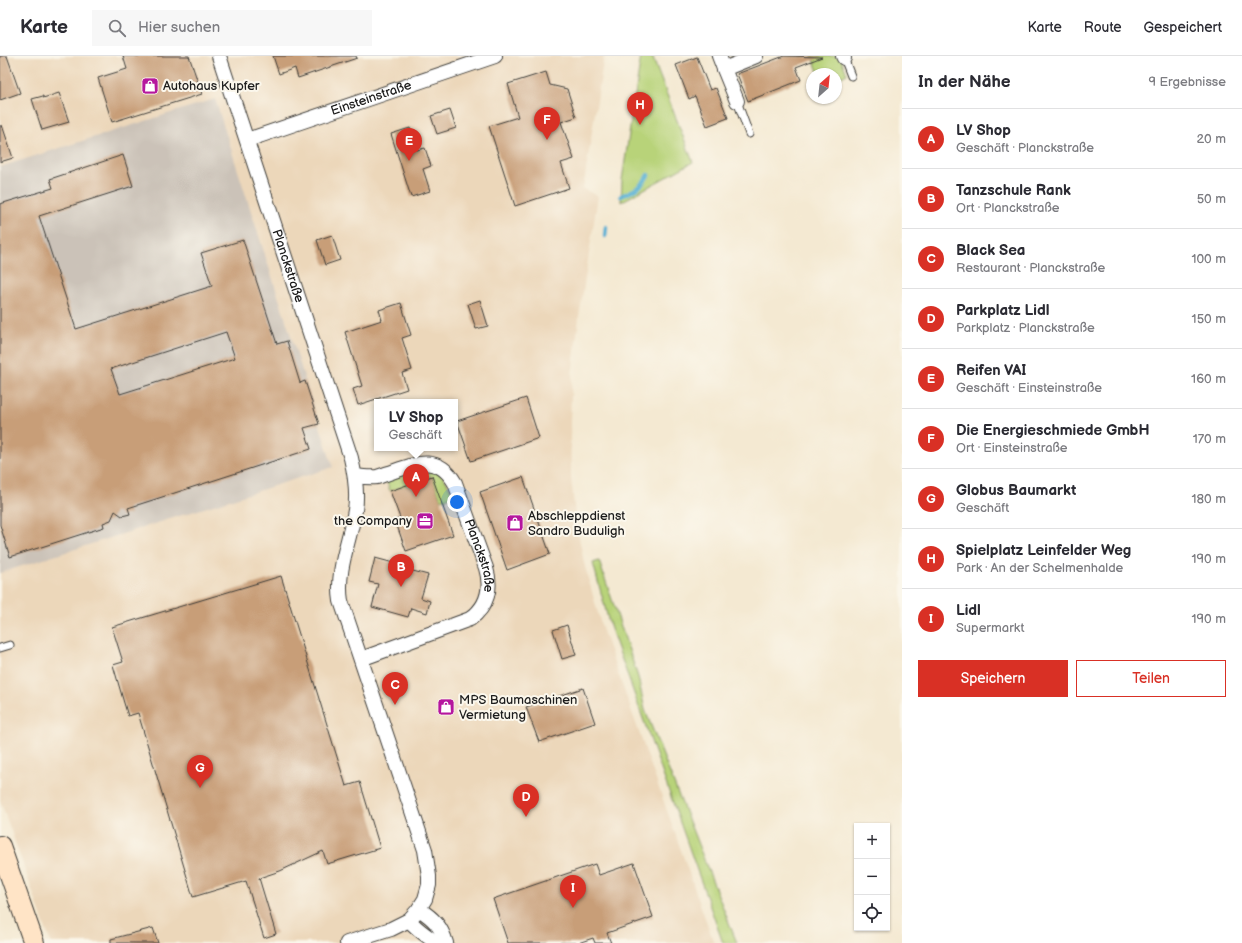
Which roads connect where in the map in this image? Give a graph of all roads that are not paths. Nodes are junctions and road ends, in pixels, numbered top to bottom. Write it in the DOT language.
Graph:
graph roads {
  1 [pos="219,56"];
  2 [pos="495,56"];
  3 [pos="756,56"];
  4 [pos="843,57"];
  5 [pos="721,62"];
  6 [pos="851,76"];
  7 [pos="736,102"];
  8 [pos="749,134"];
  9 [pos="247,140"];
  10 [pos="355,476"];
  11 [pos="10,645"];
  12 [pos="0,648"];
  13 [pos="361,659"];
  14 [pos="0,846"];
  15 [pos="419,909"];
  16 [pos="409,920"];
  17 [pos="34,943"];
  18 [pos="347,943"];
  19 [pos="436,943"];
  20 [pos="446,943"];
  1 -- 9 [label="street, Planckstraße"];
  2 -- 9 [label="street, Einsteinstraße"];
  3 -- 5 [label="street"];
  4 -- 6 [label="lane"];
  5 -- 7 [label="street"];
  7 -- 8 [label="lane"];
  9 -- 10 [label="street, Planckstraße"];
  10 -- 13 [label="street, Planckstraße"];
  10 -- 13 [label="street, Planckstraße"];
  11 -- 12 [label="lane"];
  13 -- 15 [label="street, Planckstraße"];
  14 -- 17 [label="street"];
  15 -- 16 [label="street, Planckstraße"];
  15 -- 20 [label="street"];
  16 -- 18 [label="street, Planckstraße"];
  16 -- 19 [label="street"];
}
